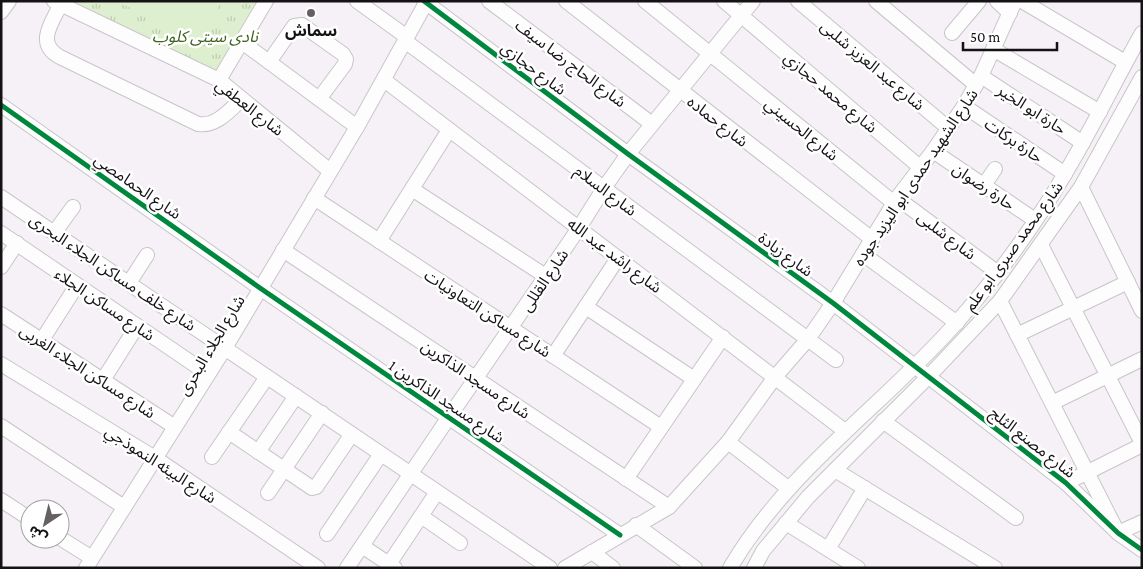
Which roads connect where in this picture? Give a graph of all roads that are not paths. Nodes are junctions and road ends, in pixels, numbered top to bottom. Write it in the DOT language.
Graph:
graph roads {
  1 [pos="266,1"];
  2 [pos="357,1"];
  3 [pos="489,1"];
  4 [pos="566,1"];
  5 [pos="645,1"];
  6 [pos="724,1"];
  7 [pos="753,1"];
  8 [pos="798,1"];
  9 [pos="876,1"];
  10 [pos="980,1"];
  11 [pos="997,1"];
  12 [pos="1022,1"];
  13 [pos="425,2"];
  14 [pos="58,3"];
  15 [pos="1012,7"];
  16 [pos="741,16"];
  17 [pos="952,33"];
  18 [pos="1142,33"];
  19 [pos="406,39"];
  20 [pos="242,42"];
  21 [pos="993,49"];
  22 [pos="710,54"];
  23 [pos="269,62"];
  24 [pos="1125,62"];
  25 [pos="1142,77"];
  26 [pos="219,80"];
  27 [pos="384,80"];
  28 [pos="979,80"];
  29 [pos="680,91"];
  30 [pos="242,99"];
  31 [pos="319,99"];
  32 [pos="1,105"];
  33 [pos="964,106"];
  34 [pos="1100,112"];
  35 [pos="652,124"];
  36 [pos="357,127"];
  37 [pos="948,128"];
  38 [pos="450,130"];
  39 [pos="1083,143"];
  40 [pos="934,151"];
  41 [pos="628,154"];
  42 [pos="921,168"];
  43 [pos="995,169"];
  44 [pos="330,171"];
  45 [pos="1065,174"];
  46 [pos="984,185"];
  47 [pos="1081,187"];
  48 [pos="604,188"];
  49 [pos="412,189"];
  50 [pos="1,197"];
  51 [pos="314,198"];
  52 [pos="895,200"];
  53 [pos="72,207"];
  54 [pos="1035,220"];
  55 [pos="580,228"];
  56 [pos="1,233"];
  57 [pos="54,233"];
  58 [pos="872,239"];
  59 [pos="379,241"];
  60 [pos="17,243"];
  61 [pos="1041,244"];
  62 [pos="283,250"];
  63 [pos="862,254"];
  64 [pos="148,255"];
  65 [pos="618,258"];
  66 [pos="1,267"];
  67 [pos="998,273"];
  68 [pos="547,277"];
  69 [pos="1128,282"];
  70 [pos="129,283"];
  71 [pos="77,285"];
  72 [pos="260,288"];
  73 [pos="1000,301"];
  74 [pos="833,303"];
  75 [pos="586,307"];
  76 [pos="1073,308"];
  77 [pos="1142,310"];
  78 [pos="1,314"];
  79 [pos="956,322"];
  80 [pos="137,326"];
  81 [pos="511,328"];
  82 [pos="1017,335"];
  83 [pos="723,337"];
  84 [pos="808,339"];
  85 [pos="42,340"];
  86 [pos="224,348"];
  87 [pos="554,356"];
  88 [pos="1142,359"];
  89 [pos="836,360"];
  90 [pos="1,364"];
  91 [pos="914,365"];
  92 [pos="208,374"];
  93 [pos="929,376"];
  94 [pos="1108,376"];
  95 [pos="267,377"];
  96 [pos="775,377"];
  97 [pos="476,379"];
  98 [pos="694,379"];
  99 [pos="103,380"];
  100 [pos="296,396"];
  101 [pos="1052,403"];
  102 [pos="322,413"];
  103 [pos="449,417"];
  104 [pos="883,421"];
  105 [pos="1,426"];
  106 [pos="175,427"];
  107 [pos="661,427"];
  108 [pos="845,431"];
  109 [pos="229,432"];
  110 [pos="352,434"];
  111 [pos="728,442"];
  112 [pos="1142,444"];
  113 [pos="258,452"];
  114 [pos="381,454"];
  115 [pos="212,457"];
  116 [pos="155,458"];
  117 [pos="284,470"];
  118 [pos="835,470"];
  119 [pos="1087,472"];
  120 [pos="410,473"];
  121 [pos="626,479"];
  122 [pos="1066,483"];
  123 [pos="788,488"];
  124 [pos="864,488"];
  125 [pos="268,492"];
  126 [pos="437,492"];
  127 [pos="1,500"];
  128 [pos="124,507"];
  129 [pos="669,507"];
  130 [pos="20,512"];
  131 [pos="421,516"];
  132 [pos="1016,518"];
  133 [pos="1142,522"];
  134 [pos="786,523"];
  135 [pos="636,526"];
  136 [pos="1118,533"];
  137 [pos="327,534"];
  138 [pos="620,535"];
  139 [pos="460,543"];
  140 [pos="70,546"];
  141 [pos="362,546"];
  142 [pos="828,549"];
  143 [pos="1142,550"];
  144 [pos="592,552"];
  145 [pos="91,564"];
  146 [pos="392,566"];
  147 [pos="318,568"];
  148 [pos="347,568"];
  149 [pos="550,568"];
  150 [pos="565,568"];
  151 [pos="613,568"];
  152 [pos="695,568"];
  153 [pos="730,568"];
  154 [pos="754,568"];
  155 [pos="858,568"];
  156 [pos="995,568"];
  1 -- 20 [label="street"];
  2 -- 19 [label="street, شارع السلام"];
  3 -- 35 [label="street, شارع الحاج رضا سيف"];
  4 -- 29 [label="street, شارع حماده"];
  5 -- 22 [label="street, شارع الحسيني"];
  6 -- 16 [label="street, شارع محمد حجازي"];
  7 -- 16 [label="street, شارع القللى"];
  8 -- 37 [label="street, شارع عبد العزيز شلبى"];
  9 -- 28 [label="street, حارة ابو الخير"];
  10 -- 17 [label="street"];
  11 -- 15 [label="street"];
  12 -- 24 [label="street"];
  13 -- 19 [label="street, شارع الجلاء البحرى"];
  13 -- 41 [label="street, شارع حجازي"];
  14 -- 26 [label="street, شارع العطفي"];
  14 -- 30 [label="street"];
  15 -- 21 [label="street, شارع الشهيد حمدى ابو اليزيد جوده"];
  16 -- 22 [label="street, شارع القللى"];
  16 -- 42 [label="street, شارع محمد حجازي"];
  18 -- 24 [label="street, شارع محمد صبرى ابو علم"];
  19 -- 27 [label="street, شارع الجلاء البحرى"];
  19 -- 48 [label="street, شارع السلام"];
  20 -- 23 [label="street"];
  20 -- 26 [label="street"];
  21 -- 28 [label="street, شارع الشهيد حمدى ابو اليزيد جوده"];
  21 -- 34 [label="street"];
  22 -- 29 [label="street, شارع القللى"];
  22 -- 52 [label="street, شارع الحسيني"];
  23 -- 31 [label="street"];
  23 -- 31 [label="street"];
  24 -- 34 [label="street, شارع محمد صبرى ابو علم"];
  25 -- 47 [label="street, شارع محمد صبرى ابو علم"];
  26 -- 30 [label="street, شارع العطفي"];
  27 -- 36 [label="street, شارع الجلاء البحرى"];
  27 -- 38 [label="street, شارع راشد عبد الله"];
  28 -- 33 [label="street, شارع الشهيد حمدى ابو اليزيد جوده"];
  28 -- 39 [label="street, حارة ابو الخير"];
  29 -- 35 [label="street, شارع القللى"];
  29 -- 58 [label="street, شارع حماده"];
  30 -- 44 [label="street, شارع العطفي"];
  31 -- 36 [label="street"];
  32 -- 72 [label="street, شارع الحمامصي"];
  33 -- 37 [label="street, شارع الشهيد حمدى ابو اليزيد جوده"];
  33 -- 45 [label="street, حارة بركات"];
  34 -- 39 [label="street, شارع محمد صبرى ابو علم"];
  35 -- 41 [label="street, شارع القللى"];
  36 -- 44 [label="street, شارع الجلاء البحرى"];
  37 -- 40 [label="street, شارع الشهيد حمدى ابو اليزيد جوده"];
  38 -- 49 [label="street"];
  38 -- 55 [label="street, شارع راشد عبد الله"];
  39 -- 45 [label="street, شارع محمد صبرى ابو علم"];
  40 -- 42 [label="street, شارع الشهيد حمدى ابو اليزيد جوده"];
  40 -- 46 [label="street, حارة رضوان"];
  41 -- 48 [label="street, شارع القللى"];
  41 -- 74 [label="street, شارع زيادة"];
  42 -- 52 [label="street, شارع الشهيد حمدى ابو اليزيد جوده"];
  43 -- 46 [label="street"];
  44 -- 51 [label="street, شارع الجلاء البحرى"];
  45 -- 54 [label="street, شارع محمد صبرى ابو علم"];
  46 -- 54 [label="street, حارة رضوان"];
  47 -- 61 [label="street, شارع محمد صبرى ابو علم"];
  47 -- 69 [label="street"];
  48 -- 55 [label="street, شارع القللى"];
  48 -- 84 [label="street, شارع السلام"];
  49 -- 59 [label="street"];
  49 -- 68 [label="street"];
  50 -- 57 [label="street, شارع خلف مساكن الجلاء البحرى"];
  51 -- 59 [label="street, شارع مساكن التعاونيات"];
  51 -- 62 [label="street, شارع الجلاء البحرى"];
  52 -- 58 [label="street, شارع الشهيد حمدى ابو اليزيد جوده"];
  52 -- 67 [label="street, شارع شلبى"];
  53 -- 57 [label="street"];
  54 -- 67 [label="street, شارع محمد صبرى ابو علم"];
  55 -- 65 [label="street, شارع راشد عبد الله"];
  55 -- 68 [label="street, شارع القللى"];
  56 -- 60 [label="street, شارع مساكن الجلاء"];
  57 -- 70 [label="street, شارع خلف مساكن الجلاء البحرى"];
  58 -- 63 [label="street, شارع الشهيد حمدى ابو اليزيد جوده"];
  59 -- 81 [label="street, شارع مساكن التعاونيات"];
  60 -- 66 [label="street"];
  60 -- 71 [label="street, شارع مساكن الجلاء"];
  61 -- 73 [label="street, شارع محمد صبرى ابو علم"];
  61 -- 76 [label="street"];
  62 -- 72 [label="street, شارع الجلاء البحرى"];
  62 -- 97 [label="street, شارع مسجد الذاكرين"];
  63 -- 74 [label="street, شارع الشهيد حمدى ابو اليزيد جوده"];
  63 -- 79 [label="street"];
  64 -- 70 [label="street"];
  65 -- 75 [label="street"];
  65 -- 83 [label="street, شارع راشد عبد الله"];
  67 -- 79 [label="street, شارع محمد صبرى ابو علم"];
  68 -- 81 [label="street, شارع القللى"];
  69 -- 76 [label="street"];
  69 -- 77 [label="street"];
  70 -- 86 [label="street, شارع خلف مساكن الجلاء البحرى"];
  71 -- 80 [label="street, شارع مساكن الجلاء"];
  71 -- 85 [label="street"];
  72 -- 86 [label="street, شارع الجلاء البحرى"];
  72 -- 103 [label="street, شارع مسجد الذاكرين 1"];
  73 -- 82 [label="street"];
  73 -- 93 [label="street, شارع محمد صبرى ابو علم"];
  74 -- 84 [label="street, شارع الشهيد حمدى ابو اليزيد جوده"];
  74 -- 91 [label="street, شارع زيادة"];
  75 -- 87 [label="street"];
  75 -- 98 [label="street"];
  76 -- 82 [label="street"];
  76 -- 94 [label="street"];
  78 -- 85 [label="street, شارع مساكن الجلاء الغربى"];
  79 -- 91 [label="street, شارع محمد صبرى ابو علم"];
  80 -- 92 [label="street, شارع مساكن الجلاء"];
  80 -- 99 [label="street"];
  81 -- 87 [label="street, شارع مساكن التعاونيات"];
  81 -- 97 [label="street, شارع القللى"];
  82 -- 101 [label="street"];
  83 -- 96 [label="street, شارع راشد عبد الله"];
  83 -- 98 [label="street"];
  84 -- 89 [label="street, شارع السلام"];
  84 -- 96 [label="street, شارع الشهيد حمدى ابو اليزيد جوده"];
  85 -- 99 [label="street, شارع مساكن الجلاء الغربى"];
  86 -- 92 [label="street, شارع الجلاء البحرى"];
  86 -- 95 [label="street, شارع خلف مساكن الجلاء البحرى"];
  87 -- 107 [label="street, شارع مساكن التعاونيات"];
  88 -- 94 [label="street"];
  90 -- 116 [label="street, شارع البيئه النموذجي"];
  91 -- 93 [label="street, شارع زيادة"];
  91 -- 108 [label="street, شارع محمد صبرى ابو علم"];
  92 -- 106 [label="street, شارع الجلاء البحرى"];
  93 -- 104 [label="street, شارع محمد صبرى ابو علم"];
  93 -- 122 [label="street, شارع مصنع الثلج"];
  94 -- 101 [label="street"];
  94 -- 112 [label="street"];
  95 -- 100 [label="street, شارع خلف مساكن الجلاء البحرى"];
  95 -- 109 [label="street"];
  96 -- 108 [label="street, شارع راشد عبد الله"];
  96 -- 111 [label="street, شارع الشهيد حمدى ابو اليزيد جوده"];
  97 -- 103 [label="street, شارع القللى"];
  97 -- 121 [label="street, شارع مسجد الذاكرين"];
  98 -- 107 [label="street"];
  99 -- 106 [label="street, شارع مساكن الجلاء الغربى"];
  100 -- 102 [label="street, شارع خلف مساكن الجلاء البحرى"];
  100 -- 113 [label="street"];
  101 -- 119 [label="street"];
  102 -- 110 [label="street, شارع خلف مساكن الجلاء البحرى"];
  102 -- 117 [label="street"];
  103 -- 120 [label="street, شارع القللى"];
  103 -- 138 [label="street, شارع مسجد الذاكرين 1"];
  104 -- 118 [label="street, شارع محمد صبرى ابو علم"];
  104 -- 132 [label="street"];
  105 -- 128 [label="street"];
  106 -- 116 [label="street, شارع الجلاء البحرى"];
  107 -- 121 [label="street"];
  108 -- 123 [label="street, شارع محمد صبرى ابو علم"];
  109 -- 113 [label="street"];
  109 -- 115 [label="street"];
  110 -- 114 [label="street, شارع خلف مساكن الجلاء البحرى"];
  110 -- 117 [label="street"];
  111 -- 123 [label="street"];
  111 -- 129 [label="street, شارع الشهيد حمدى ابو اليزيد جوده"];
  112 -- 119 [label="street"];
  113 -- 117 [label="street"];
  114 -- 120 [label="street, شارع خلف مساكن الجلاء البحرى"];
  114 -- 137 [label="street"];
  116 -- 128 [label="street, شارع الجلاء البحرى"];
  116 -- 147 [label="street, شارع البيئه النموذجي"];
  117 -- 125 [label="street"];
  118 -- 124 [label="street"];
  118 -- 134 [label="street, شارع محمد صبرى ابو علم"];
  119 -- 122 [label="street"];
  119 -- 136 [label="street"];
  120 -- 126 [label="street, شارع خلف مساكن الجلاء البحرى"];
  120 -- 141 [label="street, شارع القللى"];
  121 -- 129 [label="street, شارع مسجد الذاكرين"];
  122 -- 136 [label="street, شارع مصنع الثلج"];
  123 -- 153 [label="street, شارع محمد صبرى ابو علم"];
  124 -- 142 [label="street"];
  124 -- 156 [label="street"];
  126 -- 131 [label="street"];
  126 -- 149 [label="street, شارع خلف مساكن الجلاء البحرى"];
  127 -- 130 [label="street"];
  128 -- 145 [label="street, شارع الجلاء البحرى"];
  129 -- 135 [label="street, شارع الشهيد حمدى ابو اليزيد جوده"];
  131 -- 139 [label="street"];
  131 -- 146 [label="street"];
  133 -- 136 [label="street"];
  134 -- 142 [label="street"];
  134 -- 154 [label="street, شارع محمد صبرى ابو علم"];
  135 -- 138 [label="street, شارع الشهيد حمدى ابو اليزيد جوده"];
  135 -- 152 [label="street"];
  136 -- 143 [label="street, شارع مصنع الثلج"];
  138 -- 144 [label="street, شارع الشهيد حمدى ابو اليزيد جوده"];
  140 -- 145 [label="street"];
  141 -- 146 [label="street"];
  141 -- 148 [label="street, شارع القللى"];
  142 -- 155 [label="street"];
  144 -- 150 [label="street, شارع الشهيد حمدى ابو اليزيد جوده"];
  144 -- 151 [label="street"];
}
